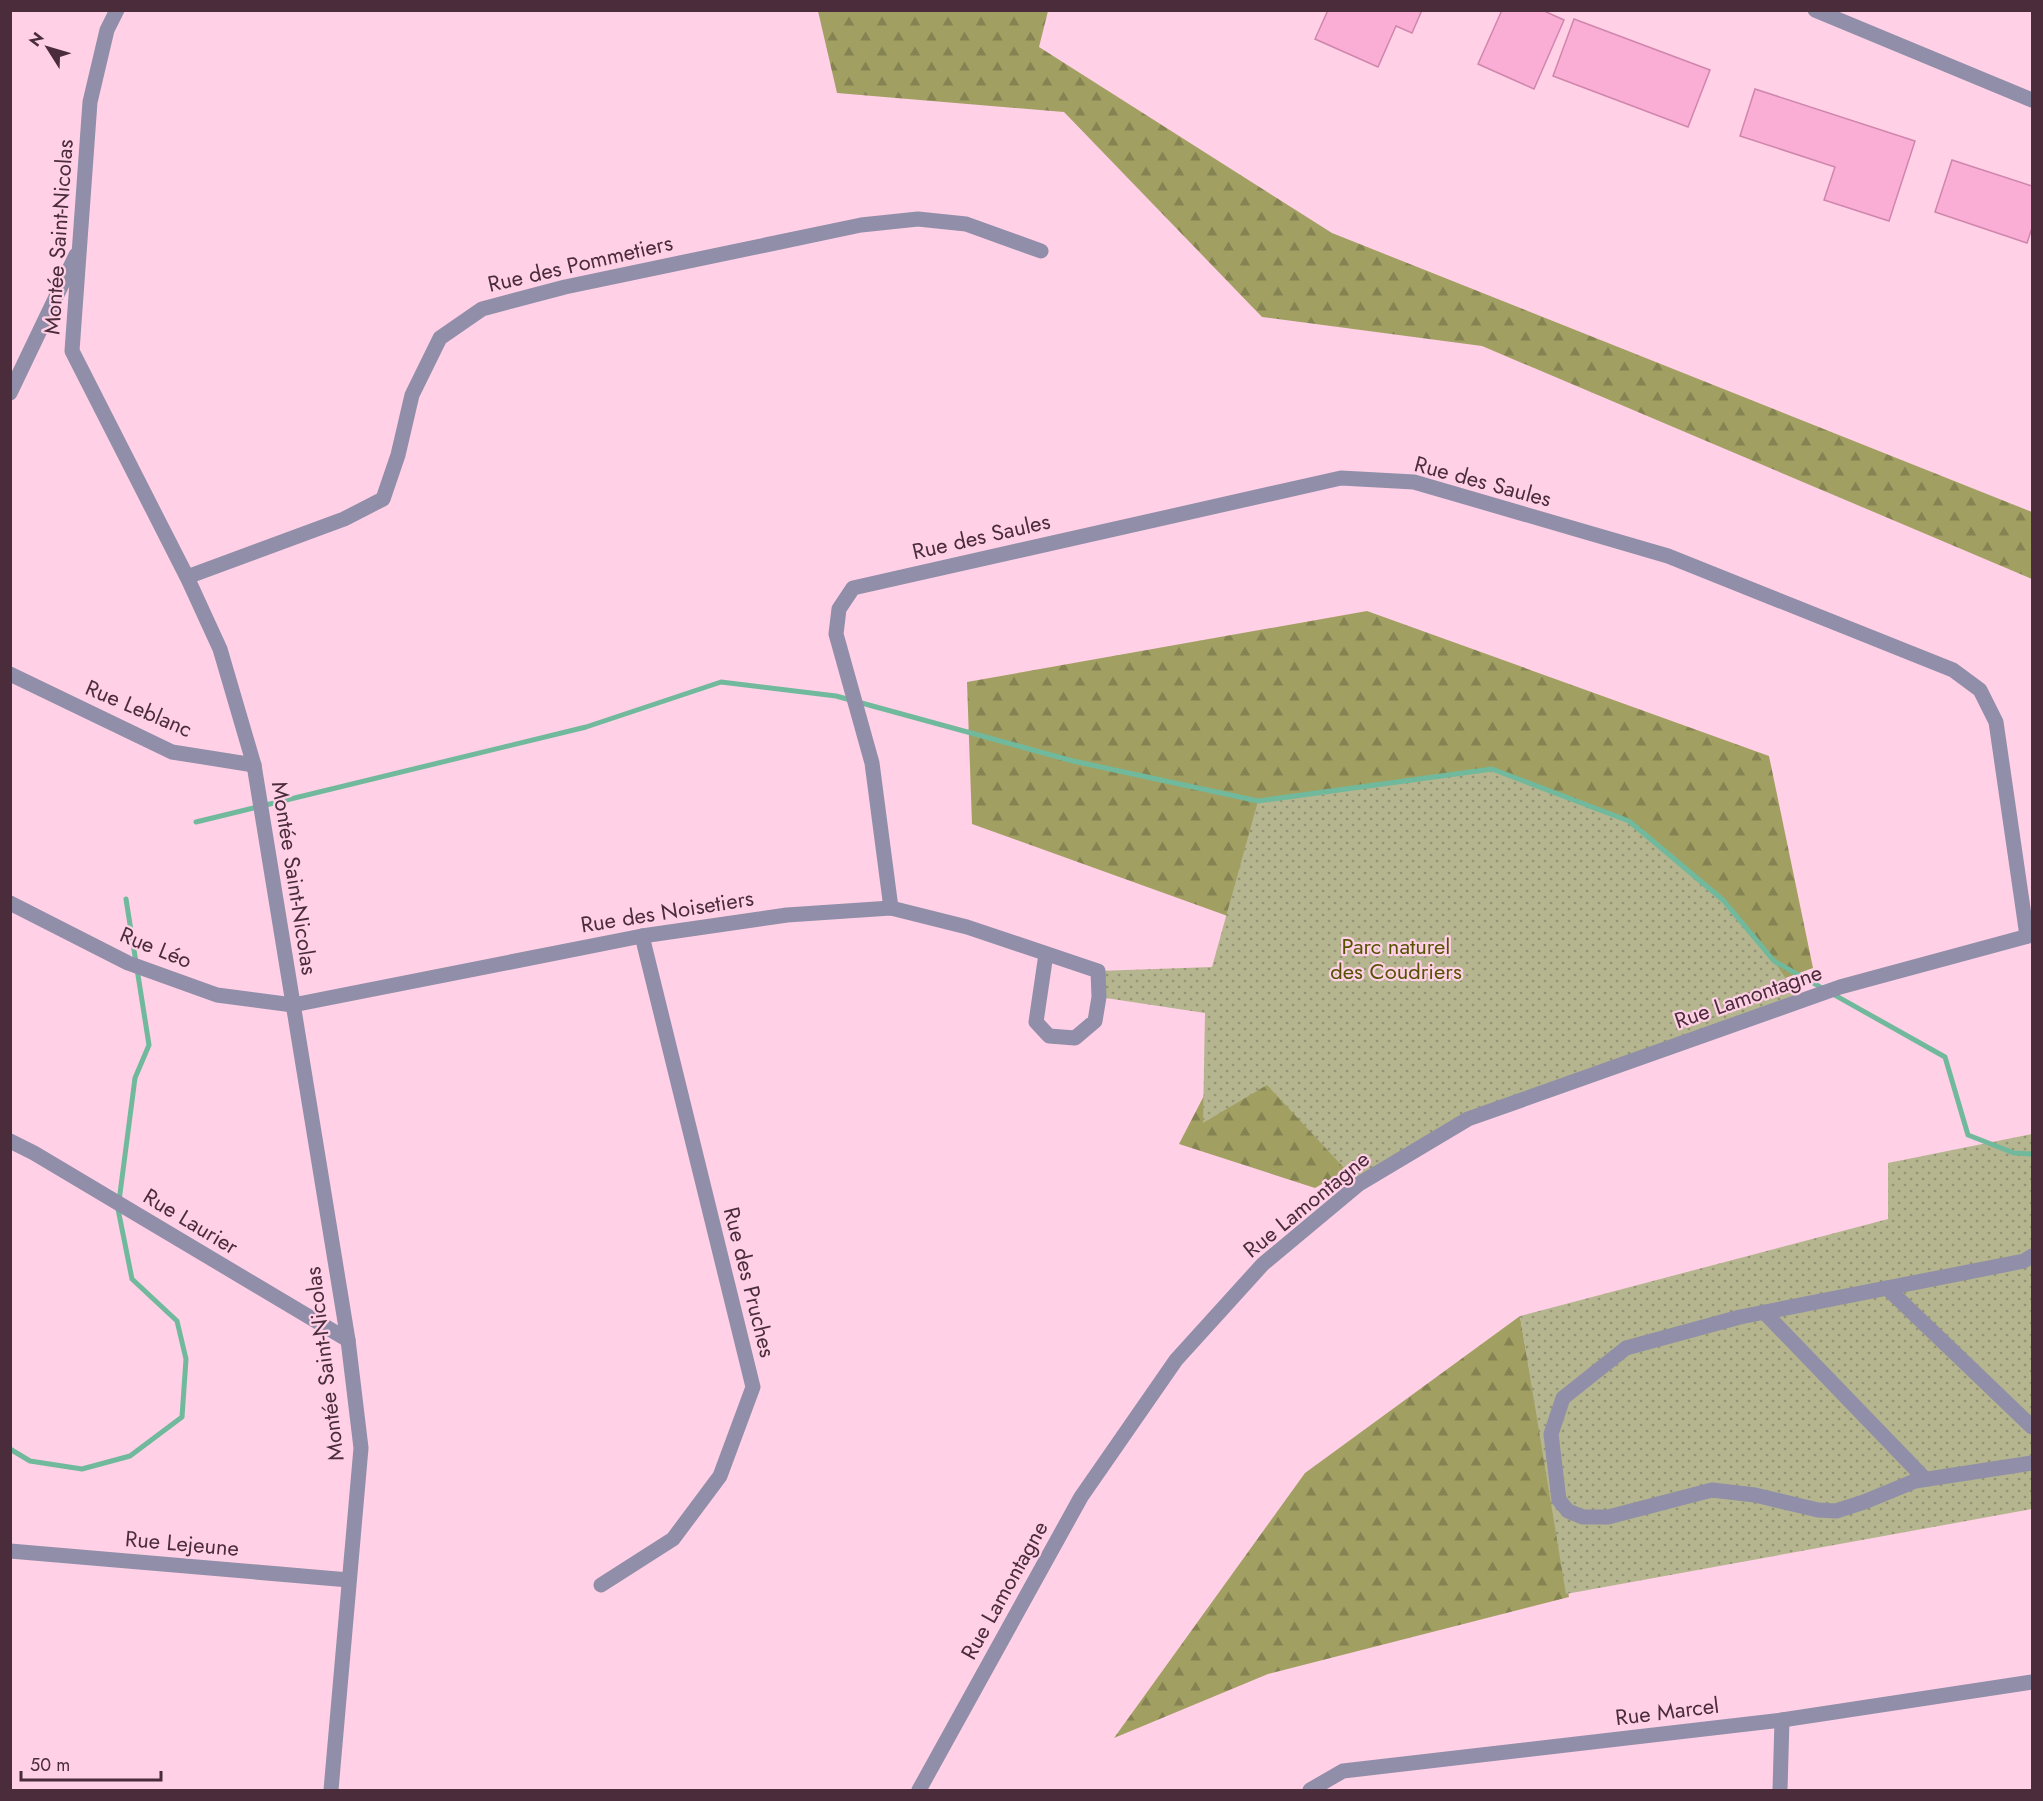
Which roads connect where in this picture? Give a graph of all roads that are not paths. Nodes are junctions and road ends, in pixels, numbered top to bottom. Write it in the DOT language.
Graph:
graph roads {
  1 [pos="117,10"];
  2 [pos="1815,10"];
  3 [pos="2032,100"];
  4 [pos="80,247"];
  5 [pos="1041,251"];
  6 [pos="10,393"];
  7 [pos="187,576"];
  8 [pos="10,674"];
  9 [pos="254,765"];
  10 [pos="10,903"];
  11 [pos="891,908"];
  12 [pos="2030,935"];
  13 [pos="642,936"];
  14 [pos="1046,954"];
  15 [pos="293,1005"];
  16 [pos="10,1141"];
  17 [pos="2032,1256"];
  18 [pos="1887,1288"];
  19 [pos="1764,1312"];
  20 [pos="348,1340"];
  21 [pos="2032,1427"];
  22 [pos="2032,1463"];
  23 [pos="1925,1479"];
  24 [pos="10,1551"];
  25 [pos="349,1580"];
  26 [pos="601,1585"];
  27 [pos="2032,1682"];
  28 [pos="1782,1720"];
  29 [pos="331,1791"];
  30 [pos="919,1791"];
  31 [pos="1310,1791"];
  32 [pos="1780,1791"];
  1 -- 4 [label="street, Montée Saint-Nicolas"];
  2 -- 3 [label="street"];
  4 -- 6 [label="street"];
  4 -- 7 [label="street, Montée Saint-Nicolas"];
  5 -- 7 [label="street, Rue des Pommetiers"];
  7 -- 9 [label="street, Montée Saint-Nicolas"];
  8 -- 9 [label="street, Rue Leblanc"];
  9 -- 15 [label="street, Montée Saint-Nicolas"];
  10 -- 15 [label="street, Rue Léo"];
  11 -- 12 [label="street, Rue des Saules"];
  11 -- 13 [label="street, Rue des Noisetiers"];
  11 -- 14 [label="street, Rue des Noisetiers"];
  12 -- 30 [label="street, Rue Lamontagne"];
  13 -- 15 [label="street, Rue des Noisetiers"];
  13 -- 26 [label="street, Rue des Pruches"];
  14 -- 14 [label="street, Rue des Noisetiers"];
  15 -- 20 [label="street, Montée Saint-Nicolas"];
  16 -- 20 [label="street, Rue Laurier"];
  17 -- 18 [label="street"];
  18 -- 19 [label="street"];
  18 -- 21 [label="street"];
  19 -- 23 [label="street"];
  19 -- 23 [label="street"];
  20 -- 25 [label="street, Montée Saint-Nicolas"];
  22 -- 23 [label="street"];
  24 -- 25 [label="street, Rue Lejeune"];
  25 -- 29 [label="street, Montée Saint-Nicolas"];
  27 -- 28 [label="street, Rue Marcel"];
  28 -- 31 [label="street, Rue Marcel"];
  28 -- 32 [label="street"];
}
